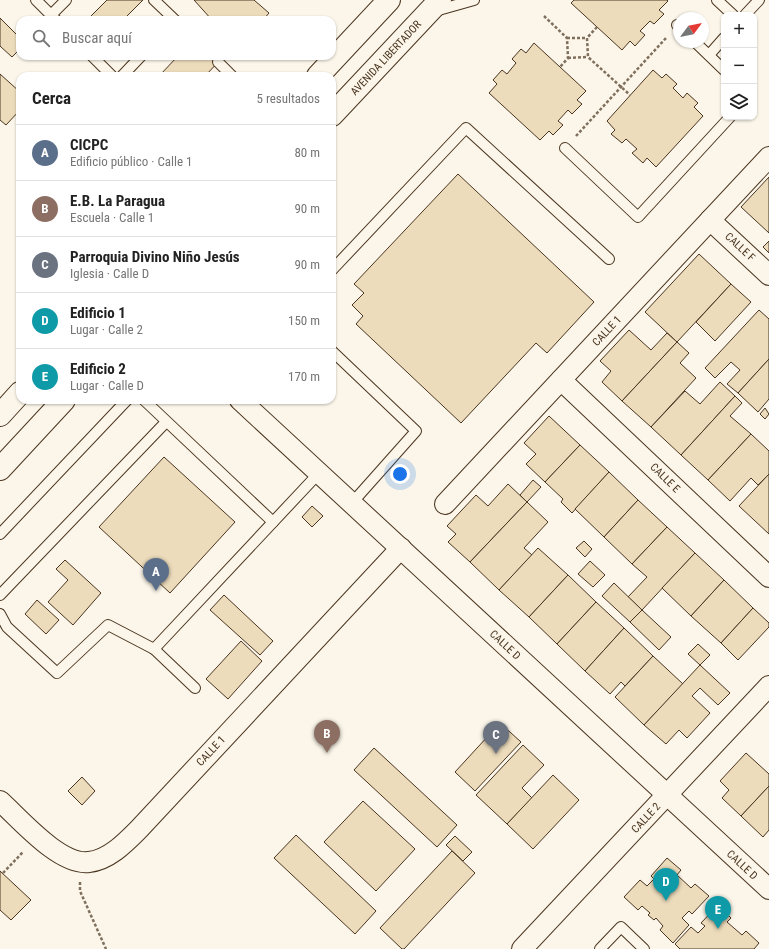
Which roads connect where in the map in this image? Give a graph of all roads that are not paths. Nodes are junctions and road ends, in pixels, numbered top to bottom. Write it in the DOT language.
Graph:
graph roads {
  1 [pos="36,0"];
  2 [pos="66,0"];
  3 [pos="154,0"];
  4 [pos="390,0"];
  5 [pos="474,0"];
  6 [pos="717,0"];
  7 [pos="757,1"];
  8 [pos="434,7"];
  9 [pos="730,12"];
  10 [pos="748,12"];
  11 [pos="52,16"];
  12 [pos="55,16"];
  13 [pos="171,16"];
  14 [pos="721,41"];
  15 [pos="701,48"];
  16 [pos="709,55"];
  17 [pos="336,57"];
  18 [pos="96,60"];
  19 [pos="137,60"];
  20 [pos="333,60"];
  21 [pos="218,62"];
  22 [pos="721,67"];
  23 [pos="108,72"];
  24 [pos="126,72"];
  25 [pos="228,72"];
  26 [pos="322,72"];
  27 [pos="336,111"];
  28 [pos="727,120"];
  29 [pos="565,148"];
  30 [pos="769,157"];
  31 [pos="710,220"];
  32 [pos="609,259"];
  33 [pos="336,266"];
  34 [pos="769,275"];
  35 [pos="336,354"];
  36 [pos="561,380"];
  37 [pos="16,397"];
  38 [pos="60,404"];
  39 [pos="123,404"];
  40 [pos="148,404"];
  41 [pos="244,404"];
  42 [pos="0,415"];
  43 [pos="166,422"];
  44 [pos="0,469"];
  45 [pos="319,472"];
  46 [pos="352,503"];
  47 [pos="445,504"];
  48 [pos="273,522"];
  49 [pos="0,534"];
  50 [pos="401,548"];
  51 [pos="769,576"];
  52 [pos="0,595"];
  53 [pos="0,614"];
  54 [pos="154,649"];
  55 [pos="769,686"];
  56 [pos="195,688"];
  57 [pos="667,795"];
  58 [pos="0,801"];
  59 [pos="769,889"];
  60 [pos="522,949"];
  61 [pos="600,949"];
  62 [pos="644,949"];
  1 -- 11 [label="lane"];
  2 -- 12 [label="lane"];
  3 -- 13 [label="lane"];
  4 -- 17 [label="main road"];
  5 -- 8 [label="lane"];
  6 -- 9 [label="lane"];
  7 -- 10 [label="lane"];
  8 -- 27 [label="main road, AVENIDA LIBERTADOR"];
  14 -- 16 [label="lane"];
  15 -- 16 [label="lane"];
  16 -- 22 [label="lane"];
  18 -- 23 [label="lane"];
  19 -- 24 [label="lane"];
  20 -- 26 [label="main road"];
  21 -- 25 [label="lane"];
  28 -- 29 [label="lane"];
  30 -- 31 [label="street, CALLE 1"];
  31 -- 34 [label="street, CALLE F"];
  31 -- 36 [label="street, CALLE 1"];
  32 -- 33 [label="lane"];
  35 -- 46 [label="lane"];
  36 -- 47 [label="street, CALLE 1"];
  36 -- 51 [label="street, CALLE E"];
  37 -- 42 [label="main road"];
  38 -- 44 [label="main road"];
  39 -- 49 [label="lane"];
  40 -- 43 [label="lane"];
  41 -- 45 [label="street, CALLE D"];
  43 -- 48 [label="lane"];
  43 -- 52 [label="lane"];
  45 -- 46 [label="street, CALLE D"];
  45 -- 48 [label="lane"];
  46 -- 50 [label="street, CALLE D"];
  48 -- 54 [label="lane"];
  50 -- 57 [label="street, CALLE D"];
  50 -- 58 [label="street, CALLE 1"];
  53 -- 54 [label="lane"];
  54 -- 56 [label="lane"];
  55 -- 57 [label="street, CALLE 2"];
  57 -- 59 [label="street, CALLE D"];
  57 -- 60 [label="street, CALLE 2"];
  61 -- 62 [label="lane"];
}
